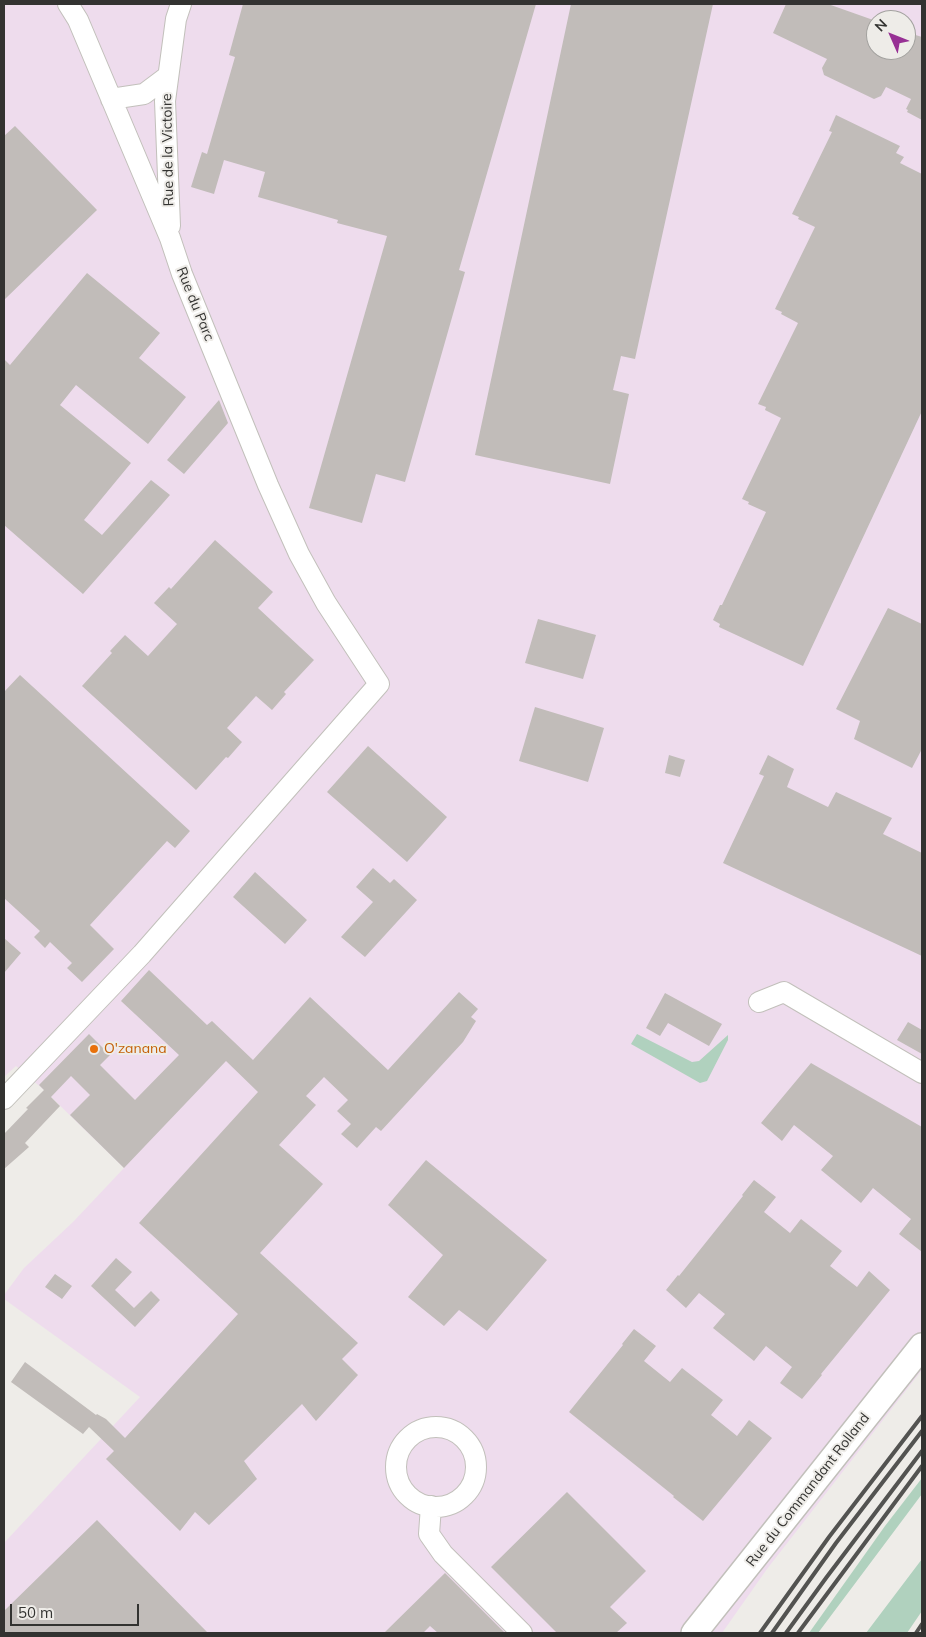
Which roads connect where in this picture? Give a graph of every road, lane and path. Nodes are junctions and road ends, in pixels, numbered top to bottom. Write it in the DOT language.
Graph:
graph roads {
  1 [pos="68,4"];
  2 [pos="180,4"];
  3 [pos="168,76"];
  4 [pos="111,99"];
  5 [pos="170,238"];
  6 [pos="759,1002"];
  7 [pos="922,1073"];
  8 [pos="4,1099"];
  9 [pos="922,1346"];
  10 [pos="431,1506"];
  11 [pos="522,1633"];
  12 [pos="694,1633"];
  1 -- 4 [label="street, Rue du Parc"];
  2 -- 3 [label="street, Rue de la Victoire"];
  3 -- 4 [label="street"];
  3 -- 5 [label="street, Rue de la Victoire"];
  4 -- 5 [label="street, Rue du Parc"];
  5 -- 8 [label="street, Rue du Parc"];
  6 -- 7 [label="street"];
  9 -- 12 [label="street, Rue du Commandant Rolland"];
  10 -- 11 [label="street"];
}
